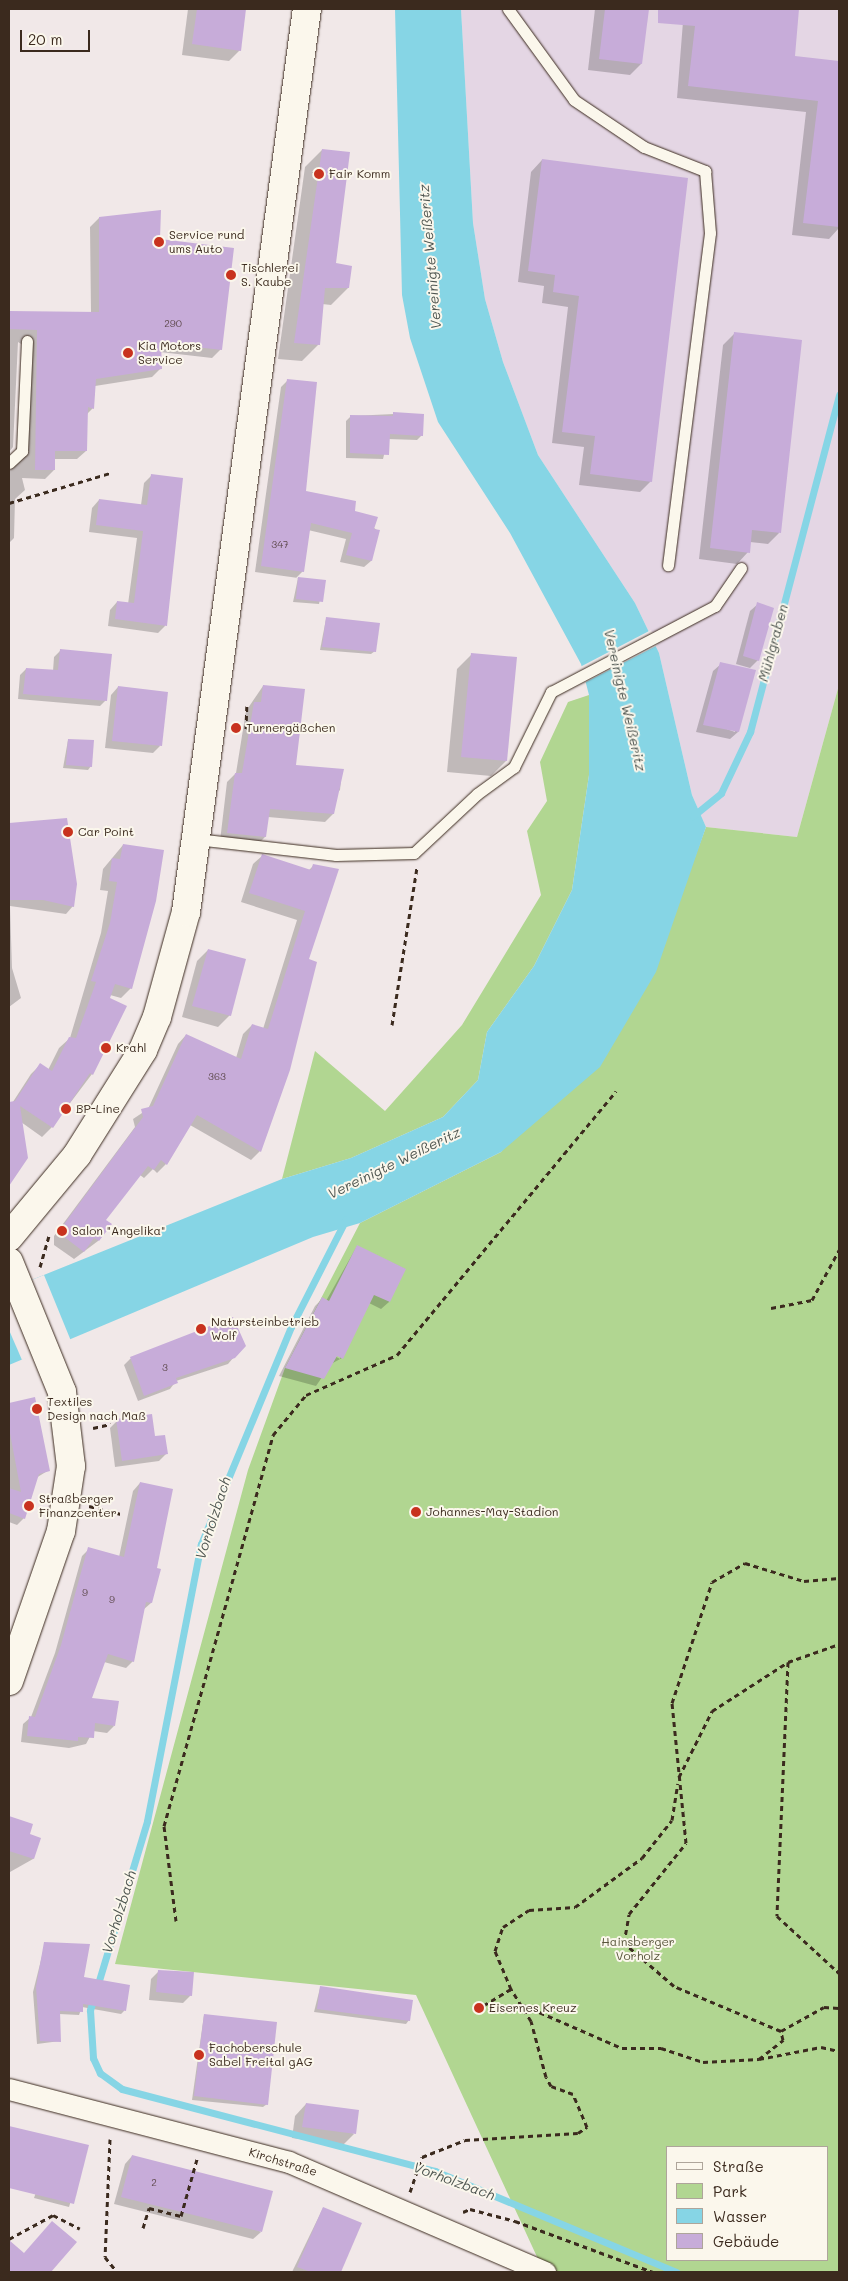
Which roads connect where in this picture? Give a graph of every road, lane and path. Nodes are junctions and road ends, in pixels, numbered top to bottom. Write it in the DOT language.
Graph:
graph roads {
  1 [pos="307,9"];
  2 [pos="508,9"];
  3 [pos="312,172"];
  4 [pos="319,174"];
  5 [pos="27,341"];
  6 [pos="9,463"];
  7 [pos="110,473"];
  8 [pos="9,503"];
  9 [pos="668,565"];
  10 [pos="741,568"];
  11 [pos="247,706"];
  12 [pos="239,728"];
  13 [pos="196,839"];
  14 [pos="414,853"];
  15 [pos="392,1026"];
  16 [pos="616,1091"];
  17 [pos="49,1236"];
  18 [pos="9,1237"];
  19 [pos="839,1250"];
  20 [pos="9,1262"];
  21 [pos="31,1279"];
  22 [pos="771,1308"];
  23 [pos="111,1424"];
  24 [pos="93,1428"];
  25 [pos="88,1506"];
  26 [pos="122,1514"];
  27 [pos="839,1578"];
  28 [pos="839,1644"];
  29 [pos="788,1662"];
  30 [pos="9,1681"];
  31 [pos="679,1777"];
  32 [pos="176,1920"];
  33 [pos="839,1972"];
  34 [pos="511,1989"];
  35 [pos="523,2005"];
  36 [pos="479,2008"];
  37 [pos="839,2008"];
  38 [pos="781,2030"];
  39 [pos="839,2051"];
  40 [pos="759,2059"];
  41 [pos="9,2089"];
  42 [pos="111,2131"];
  43 [pos="198,2156"];
  44 [pos="409,2195"];
  45 [pos="457,2215"];
  46 [pos="143,2228"];
  47 [pos="80,2229"];
  48 [pos="9,2239"];
  49 [pos="117,2272"];
  50 [pos="545,2272"];
  51 [pos="653,2272"];
  1 -- 13 [label="main road"];
  2 -- 9 [label="lane"];
  3 -- 4 [label="path"];
  5 -- 6 [label="lane"];
  7 -- 8 [label="path"];
  10 -- 14 [label="lane"];
  11 -- 12 [label="path"];
  13 -- 14 [label="lane"];
  13 -- 18 [label="main road"];
  14 -- 15 [label="path"];
  16 -- 32 [label="path"];
  17 -- 21 [label="path"];
  19 -- 22 [label="path"];
  20 -- 21 [label="main road"];
  21 -- 30 [label="main road"];
  23 -- 24 [label="path"];
  25 -- 26 [label="path"];
  27 -- 31 [label="path"];
  28 -- 29 [label="path"];
  29 -- 31 [label="path"];
  29 -- 33 [label="path"];
  31 -- 34 [label="path"];
  31 -- 38 [label="path"];
  34 -- 35 [label="path"];
  34 -- 36 [label="path"];
  35 -- 40 [label="path"];
  35 -- 44 [label="path"];
  37 -- 38 [label="path"];
  38 -- 40 [label="path"];
  39 -- 40 [label="path"];
  41 -- 50 [label="street, Kirchstraße"];
  42 -- 49 [label="path"];
  43 -- 46 [label="path"];
  45 -- 51 [label="path"];
  47 -- 48 [label="path"];
}
